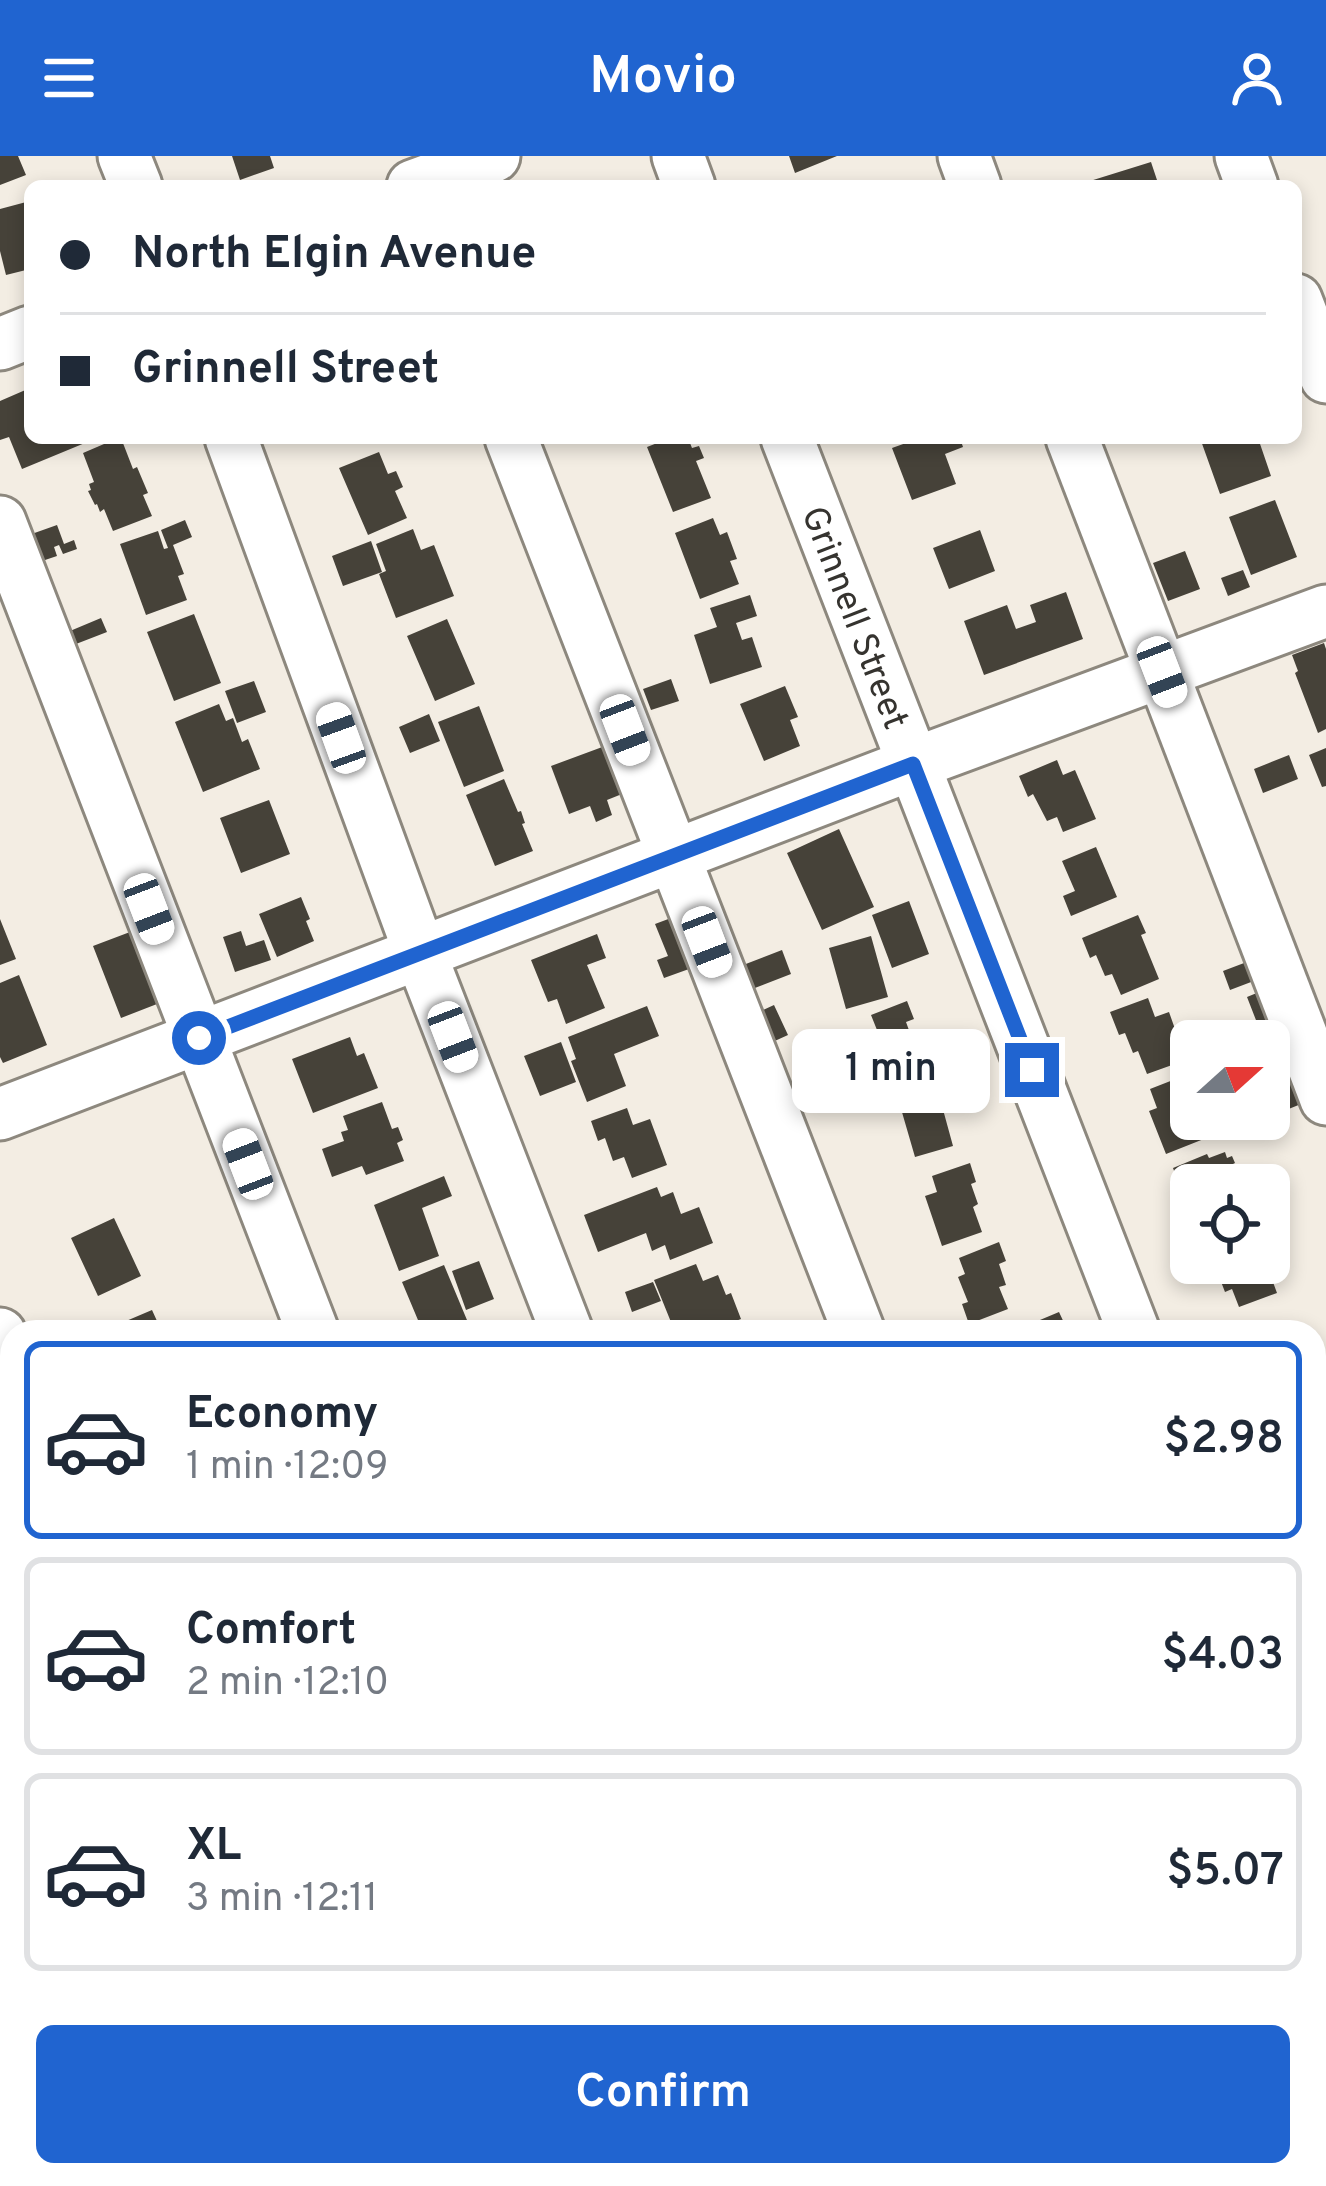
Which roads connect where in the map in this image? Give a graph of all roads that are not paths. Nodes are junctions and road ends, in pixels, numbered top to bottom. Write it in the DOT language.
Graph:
graph roads {
  1 [pos="494,156"];
  2 [pos="429,180"];
  3 [pos="1302,314"];
  4 [pos="1324,368"];
  5 [pos="233,444"];
  6 [pos="513,444"];
  7 [pos="789,444"];
  8 [pos="1074,444"];
  9 [pos="0,522"];
  10 [pos="1326,611"];
  11 [pos="1162,672"];
  12 [pos="913,764"];
  13 [pos="674,856"];
  14 [pos="421,953"];
  15 [pos="199,1038"];
  16 [pos="1326,1099"];
  17 [pos="0,1114"];
  18 [pos="308,1320"];
  19 [pos="562,1320"];
  20 [pos="854,1320"];
  21 [pos="1130,1320"];
  1 -- 2 [label="street"];
  3 -- 4 [label="street"];
  5 -- 14 [label="street"];
  6 -- 13 [label="street"];
  7 -- 12 [label="street, Grinnell Street"];
  8 -- 11 [label="street"];
  9 -- 15 [label="street"];
  10 -- 11 [label="street"];
  11 -- 12 [label="street"];
  11 -- 16 [label="street"];
  12 -- 13 [label="street"];
  12 -- 21 [label="street, Grinnell Street"];
  13 -- 14 [label="street"];
  13 -- 20 [label="street"];
  14 -- 15 [label="street"];
  14 -- 19 [label="street"];
  15 -- 17 [label="street"];
  15 -- 18 [label="street"];
}
